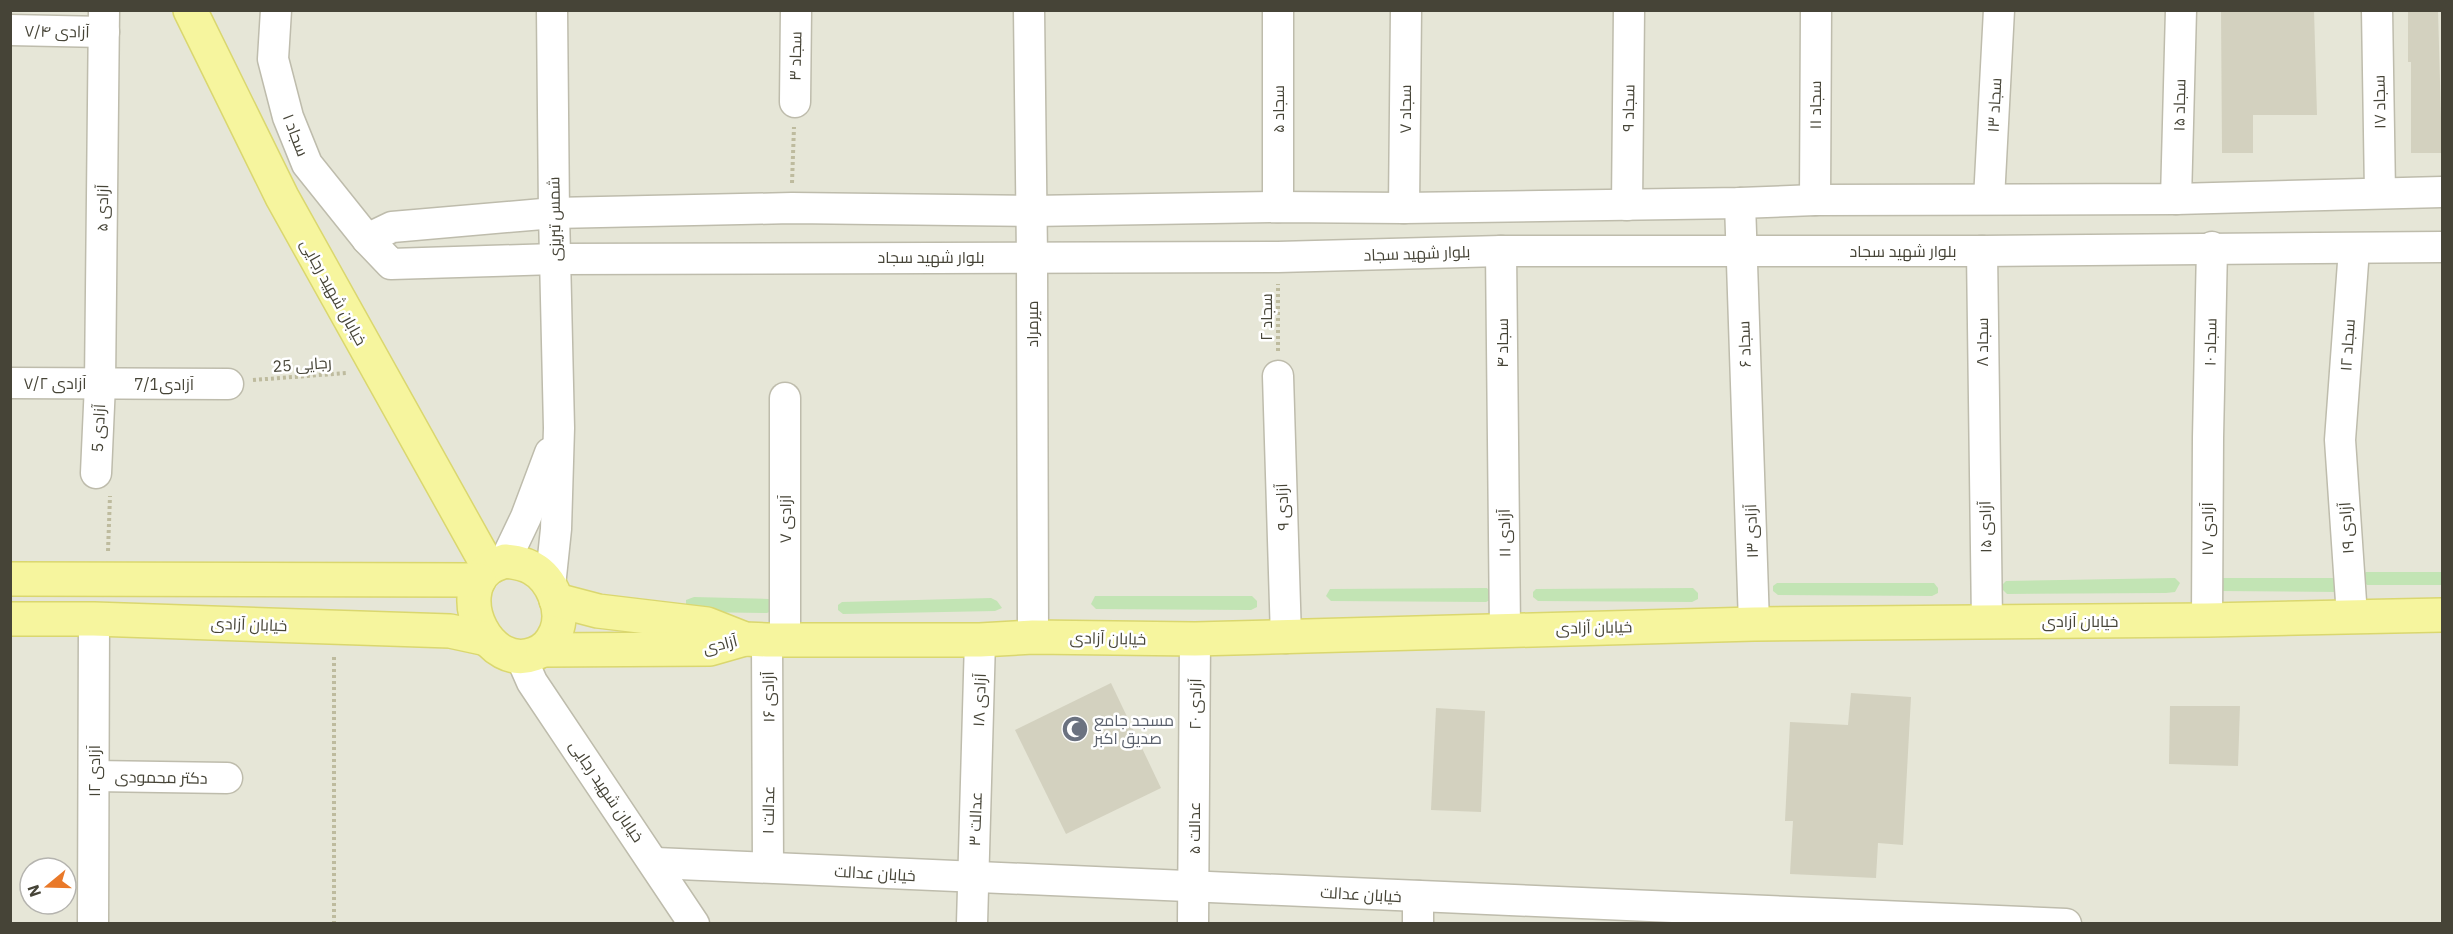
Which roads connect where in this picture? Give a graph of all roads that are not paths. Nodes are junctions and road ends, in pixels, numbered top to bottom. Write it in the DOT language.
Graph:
graph roads {
  1 [pos="190,10"];
  2 [pos="276,10"];
  3 [pos="552,10"];
  4 [pos="796,10"];
  5 [pos="1029,10"];
  6 [pos="1278,10"];
  7 [pos="1406,10"];
  8 [pos="1629,10"];
  9 [pos="1816,10"];
  10 [pos="1999,10"];
  11 [pos="2181,10"];
  12 [pos="2377,10"];
  13 [pos="104,21"];
  14 [pos="10,30"];
  15 [pos="795,102"];
  16 [pos="2442,192"];
  17 [pos="2380,193"];
  18 [pos="1989,199"];
  19 [pos="2176,199"];
  20 [pos="1815,200"];
  21 [pos="1740,203"];
  22 [pos="1627,205"];
  23 [pos="1278,207"];
  24 [pos="1404,208"];
  25 [pos="1031,211"];
  26 [pos="554,213"];
  27 [pos="380,233"];
  28 [pos="2212,247"];
  29 [pos="2442,247"];
  30 [pos="2354,249"];
  31 [pos="1501,251"];
  32 [pos="1741,251"];
  33 [pos="1982,251"];
  34 [pos="1032,257"];
  35 [pos="555,259"];
  36 [pos="391,264"];
  37 [pos="1278,376"];
  38 [pos="10,383"];
  39 [pos="100,384"];
  40 [pos="228,384"];
  41 [pos="785,398"];
  42 [pos="559,428"];
  43 [pos="1983,433"];
  44 [pos="1502,436"];
  45 [pos="1748,438"];
  46 [pos="2208,438"];
  47 [pos="2340,440"];
  48 [pos="96,473"];
  49 [pos="491,569"];
  50 [pos="10,579"];
  51 [pos="100,579"];
  52 [pos="553,593"];
  53 [pos="2442,615"];
  54 [pos="2352,616"];
  55 [pos="10,619"];
  56 [pos="94,619"];
  57 [pos="2207,620"];
  58 [pos="1987,622"];
  59 [pos="1754,624"];
  60 [pos="1505,630"];
  61 [pos="1033,637"];
  62 [pos="1286,638"];
  63 [pos="487,639"];
  64 [pos="1195,639"];
  65 [pos="766,640"];
  66 [pos="980,640"];
  67 [pos="532,654"];
  68 [pos="769,754"];
  69 [pos="977,761"];
  70 [pos="1194,769"];
  71 [pos="94,776"];
  72 [pos="227,778"];
  73 [pos="656,863"];
  74 [pos="768,867"];
  75 [pos="973,878"];
  76 [pos="1193,887"];
  77 [pos="1418,910"];
  78 [pos="1647,915"];
  79 [pos="688,919"];
  80 [pos="1877,920"];
  81 [pos="93,924"];
  82 [pos="972,924"];
  83 [pos="1193,924"];
  84 [pos="2066,924"];
  1 -- 49 [label="main road, خیابان شهید رجایی"];
  2 -- 27 [label="street, سجاد ۱"];
  3 -- 26 [label="street, شمس تبریزی"];
  4 -- 15 [label="street, سجاد ۳"];
  5 -- 25 [label="street, میرمراد"];
  6 -- 23 [label="street, سجاد ۵"];
  7 -- 24 [label="street, سجاد ۷"];
  8 -- 22 [label="street, سجاد ۹"];
  9 -- 20 [label="street, سجاد ۱۱"];
  10 -- 18 [label="street, سجاد ۱۳"];
  11 -- 19 [label="street, سجاد ۱۵"];
  12 -- 17 [label="street, سجاد ۱۷"];
  13 -- 14 [label="street, آزادی ۷/۴"];
  13 -- 39 [label="street, آزادی ۵"];
  16 -- 17 [label="street"];
  17 -- 19 [label="street"];
  18 -- 19 [label="street"];
  18 -- 20 [label="street"];
  20 -- 21 [label="street"];
  21 -- 22 [label="street"];
  21 -- 32 [label="street, سجاد ۶"];
  22 -- 24 [label="street"];
  23 -- 24 [label="street"];
  23 -- 25 [label="street"];
  25 -- 26 [label="street"];
  25 -- 34 [label="street, میرمراد"];
  26 -- 27 [label="street"];
  26 -- 35 [label="street, شمس تبریزی"];
  27 -- 36 [label="street, سجاد ۱"];
  28 -- 30 [label="street, بلوار شهید سجاد"];
  28 -- 33 [label="street, بلوار شهید سجاد"];
  28 -- 46 [label="street, سجاد ۱۰"];
  29 -- 30 [label="street, بلوار شهید سجاد"];
  30 -- 47 [label="street, سجاد ۱۲"];
  31 -- 32 [label="street, بلوار شهید سجاد"];
  31 -- 34 [label="street, بلوار شهید سجاد"];
  31 -- 44 [label="street, سجاد ۴"];
  32 -- 33 [label="street, بلوار شهید سجاد"];
  32 -- 45 [label="street, سجاد ۶"];
  33 -- 43 [label="street, سجاد ۸"];
  34 -- 35 [label="street, بلوار شهید سجاد"];
  34 -- 61 [label="street, میرمراد"];
  35 -- 36 [label="street, بلوار شهید سجاد"];
  35 -- 42 [label="street, شمس تبریزی"];
  37 -- 62 [label="street, آزادی ۹"];
  38 -- 39 [label="street, آزادی ۷/۲"];
  39 -- 40 [label="street, آزادی7/1"];
  39 -- 48 [label="street, آزادی 5"];
  41 -- 65 [label="street, آزادی ۷"];
  42 -- 49 [label="street"];
  42 -- 52 [label="street, شمس تبریزی"];
  43 -- 58 [label="street, آزادی ۱۵"];
  44 -- 60 [label="street, آزادی ۱۱"];
  45 -- 59 [label="street, آزادی ۱۳"];
  46 -- 57 [label="street, آزادی ۱۷"];
  47 -- 54 [label="street, آزادی ۱۹"];
  49 -- 51 [label="main road"];
  49 -- 52 [label="main road"];
  49 -- 63 [label="main road"];
  50 -- 51 [label="main road"];
  51 -- 56 [label="main road"];
  52 -- 65 [label="main road, آزادی"];
  52 -- 67 [label="main road"];
  53 -- 54 [label="main road, خیابان آزادی"];
  54 -- 57 [label="main road, خیابان آزادی"];
  55 -- 56 [label="main road, خیابان آزادی"];
  56 -- 63 [label="main road, خیابان آزادی"];
  56 -- 71 [label="street, آزادی ۱۲"];
  57 -- 58 [label="main road, خیابان آزادی"];
  58 -- 59 [label="main road, خیابان آزادی"];
  59 -- 60 [label="main road, خیابان آزادی"];
  60 -- 62 [label="main road, خیابان آزادی"];
  61 -- 64 [label="main road, خیابان آزادی"];
  61 -- 66 [label="main road, خیابان آزادی"];
  62 -- 64 [label="main road, خیابان آزادی"];
  63 -- 67 [label="main road"];
  64 -- 70 [label="street, آزادی ۲۰"];
  65 -- 66 [label="main road, خیابان آزادی"];
  65 -- 67 [label="main road, آزادی"];
  65 -- 68 [label="street, آزادی ۱۶"];
  66 -- 69 [label="street, آزادی ۱۸"];
  67 -- 73 [label="street, خیابان شهید رجایی"];
  68 -- 74 [label="street, عدالت ۱"];
  69 -- 75 [label="street, عدالت ۳"];
  70 -- 76 [label="street, عدالت ۵"];
  71 -- 72 [label="street, دکتر محمودی"];
  71 -- 81 [label="street, آزادی ۱۲"];
  73 -- 74 [label="street, خیابان عدالت"];
  73 -- 79 [label="street, خیابان شهید رجایی"];
  74 -- 75 [label="street, خیابان عدالت"];
  75 -- 76 [label="street, خیابان عدالت"];
  75 -- 82 [label="street, عدالت ۳"];
  76 -- 77 [label="street, خیابان عدالت"];
  76 -- 83 [label="street, عدالت ۵"];
  77 -- 78 [label="street, خیابان عدالت"];
  78 -- 80 [label="street, خیابان عدالت"];
  80 -- 84 [label="street, خیابان عدالت"];
}
